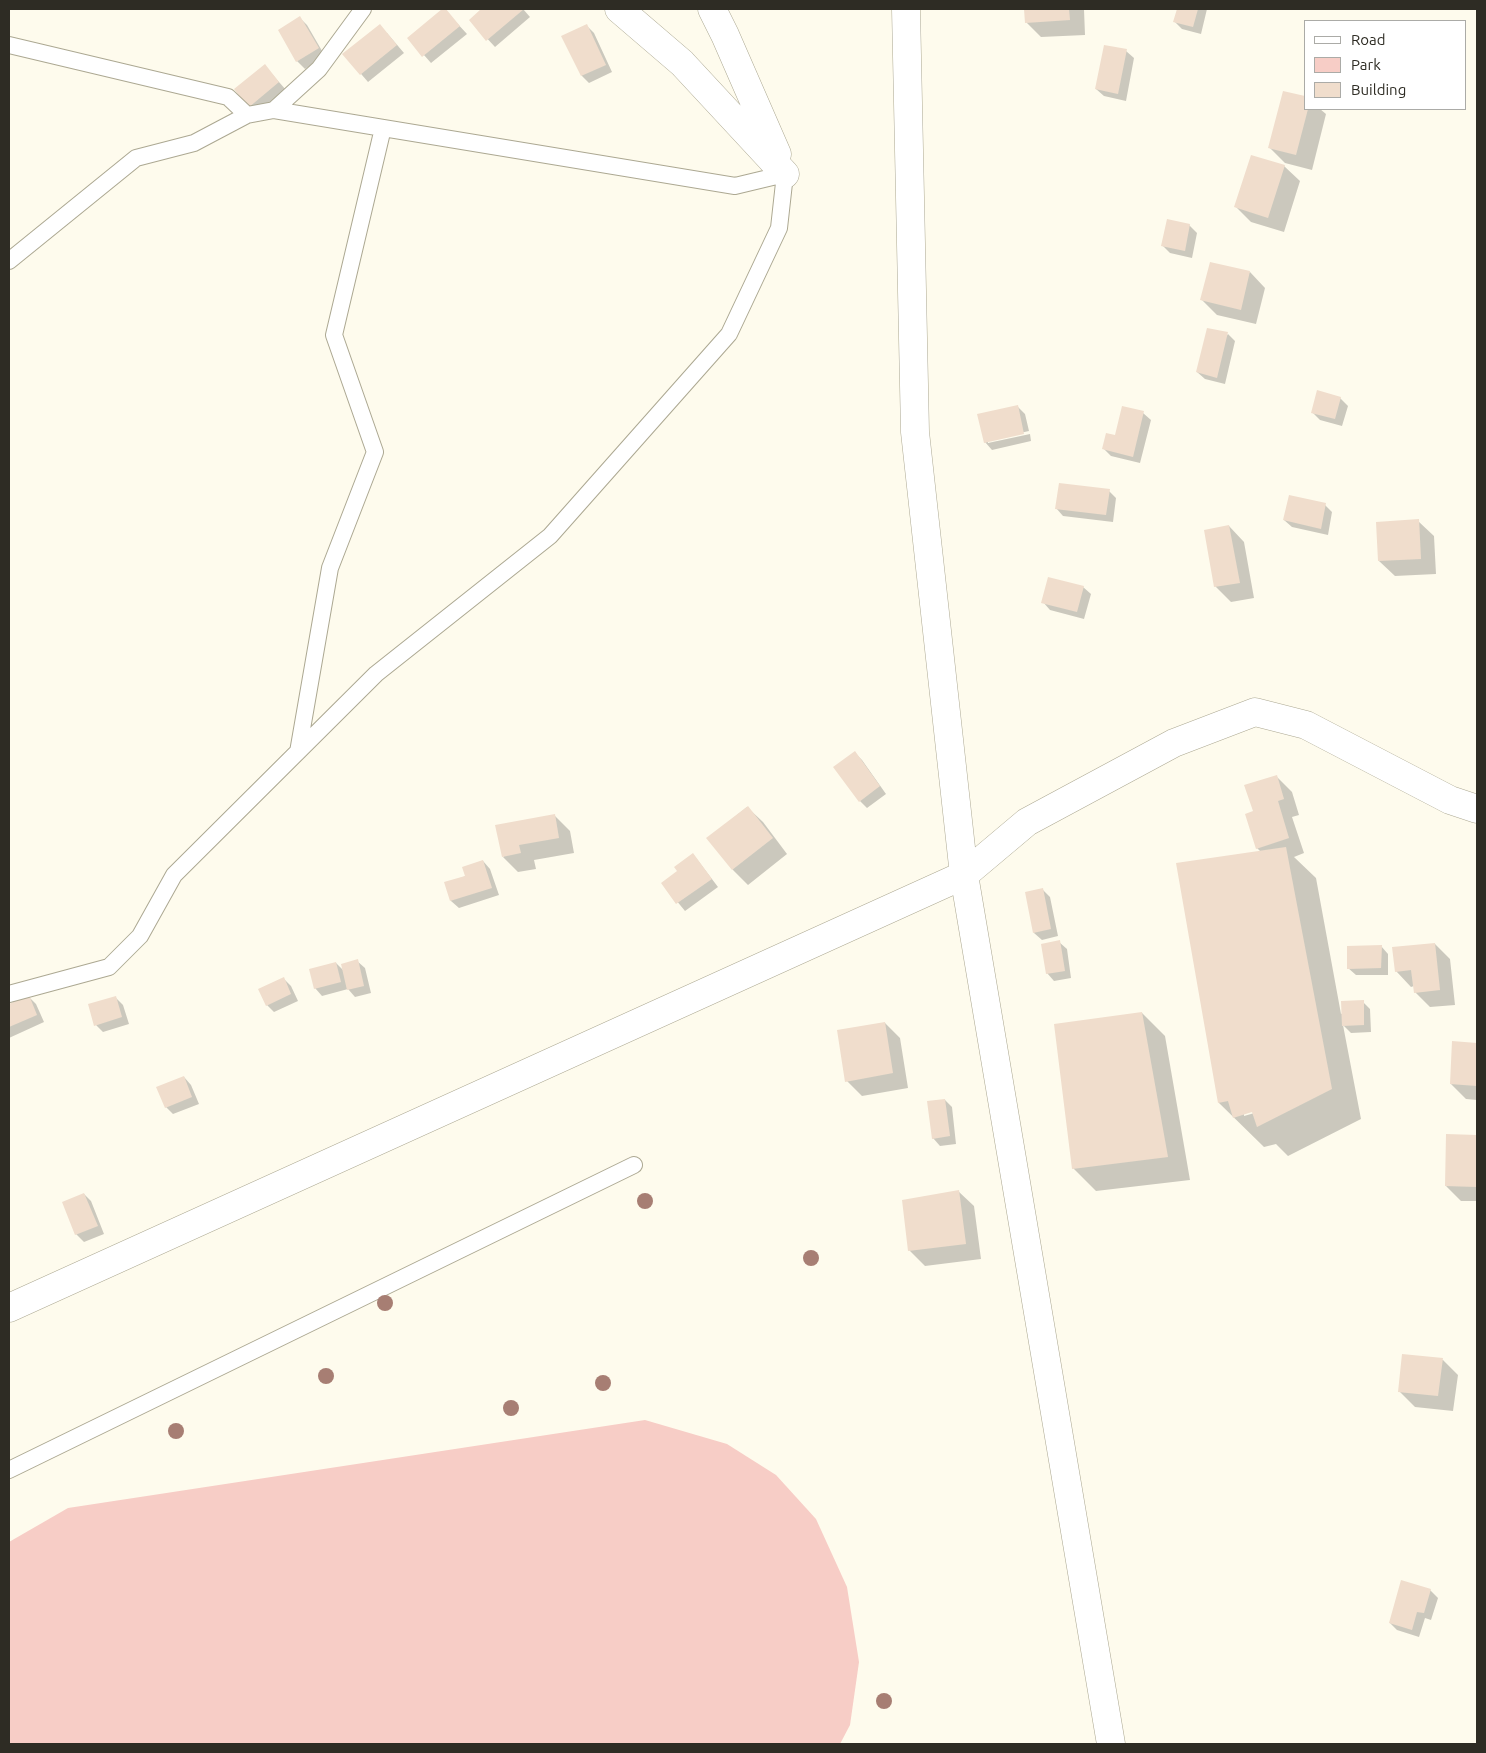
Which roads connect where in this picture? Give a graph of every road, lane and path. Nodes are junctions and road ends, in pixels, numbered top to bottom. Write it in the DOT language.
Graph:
graph roads {
  1 [pos="363,9"];
  2 [pos="619,9"];
  3 [pos="712,9"];
  4 [pos="906,9"];
  5 [pos="9,46"];
  6 [pos="274,110"];
  7 [pos="247,115"];
  8 [pos="383,128"];
  9 [pos="786,174"];
  10 [pos="9,260"];
  11 [pos="298,752"];
  12 [pos="1477,809"];
  13 [pos="964,875"];
  14 [pos="9,994"];
  15 [pos="634,1165"];
  16 [pos="9,1308"];
  17 [pos="9,1470"];
  18 [pos="1111,1744"];
  1 -- 6 [label="lane"];
  2 -- 9 [label="street"];
  3 -- 9 [label="street"];
  4 -- 13 [label="street"];
  5 -- 7 [label="lane"];
  6 -- 7 [label="lane"];
  6 -- 8 [label="lane"];
  7 -- 10 [label="lane"];
  8 -- 9 [label="lane"];
  8 -- 11 [label="lane"];
  9 -- 11 [label="lane"];
  11 -- 14 [label="lane"];
  12 -- 13 [label="street"];
  13 -- 16 [label="street"];
  13 -- 18 [label="street"];
  15 -- 17 [label="lane"];
}
